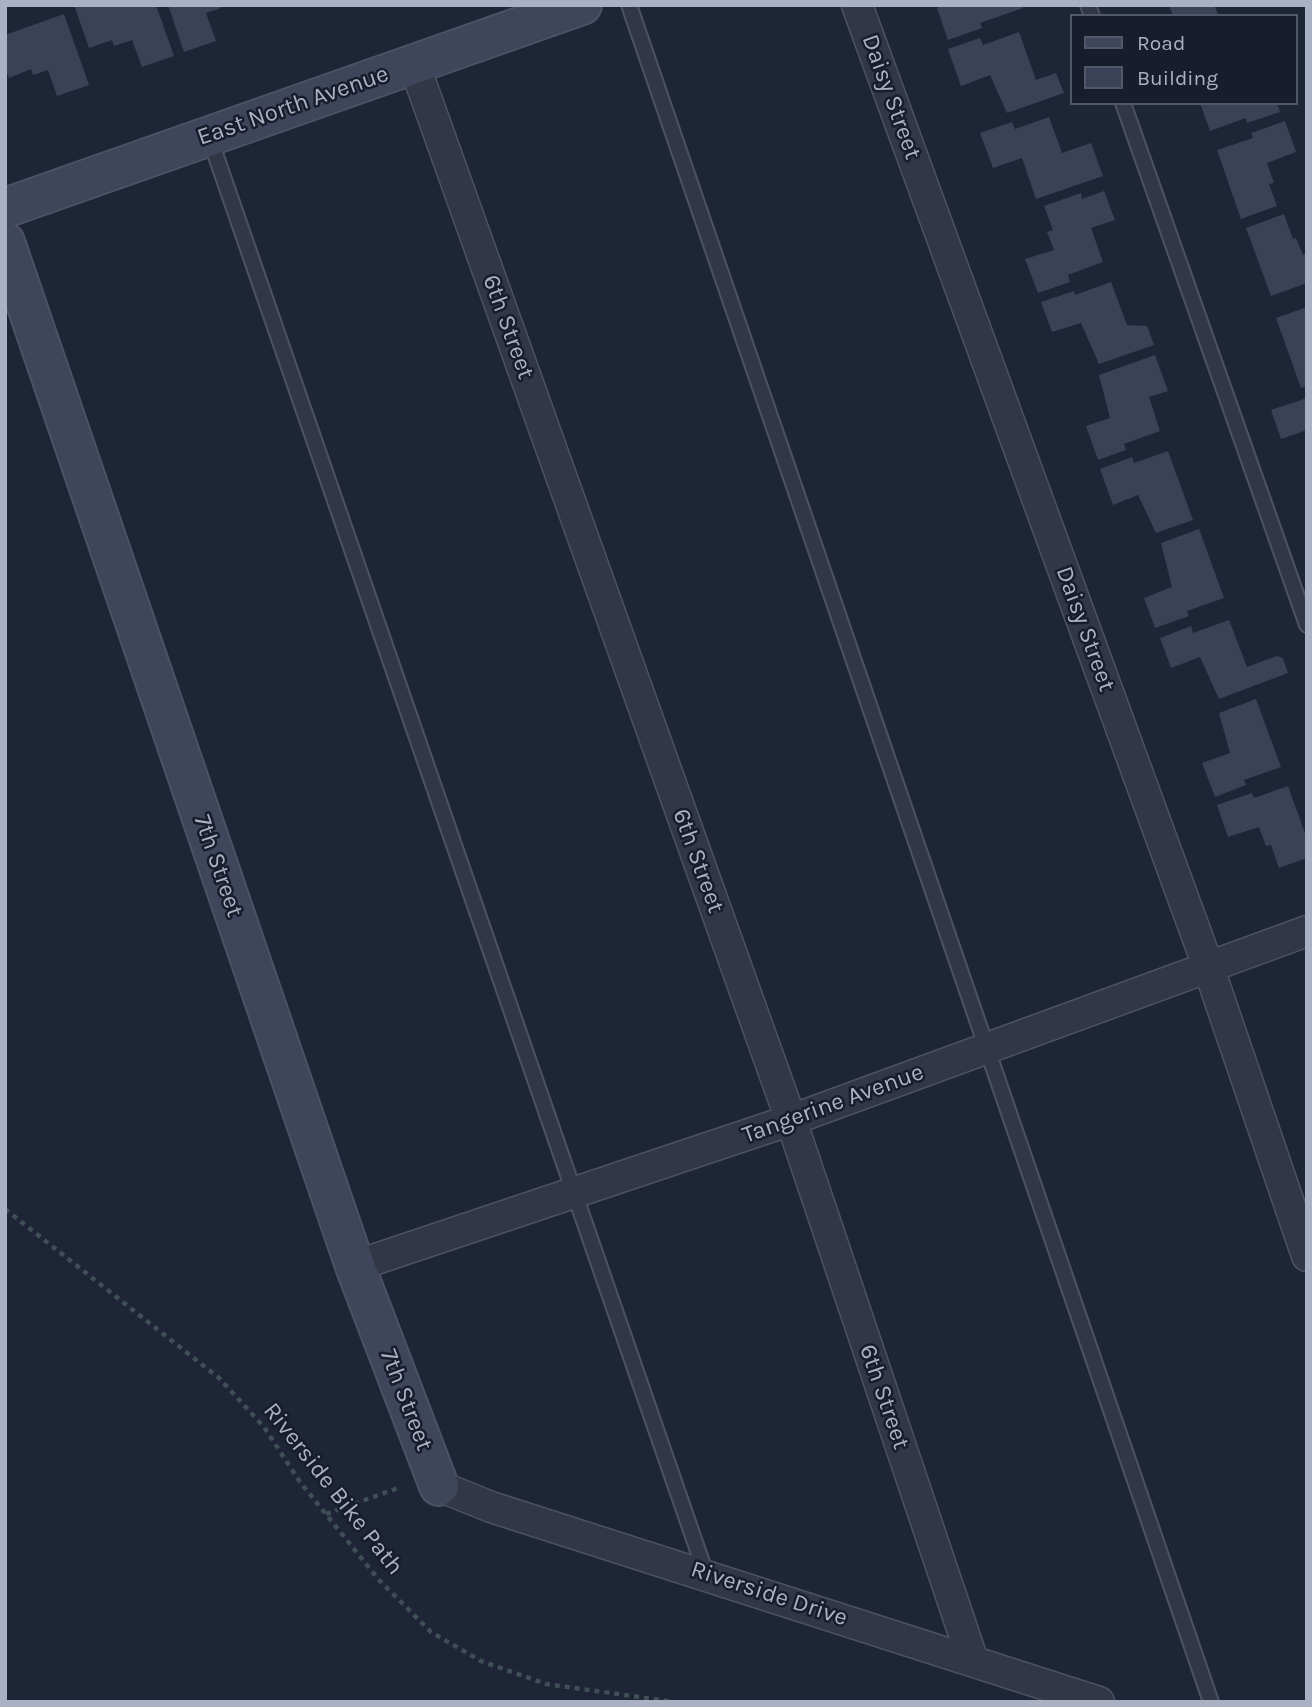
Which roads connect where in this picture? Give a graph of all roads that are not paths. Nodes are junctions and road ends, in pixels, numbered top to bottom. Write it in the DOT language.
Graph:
graph roads {
  1 [pos="582,5"];
  2 [pos="629,5"];
  3 [pos="858,5"];
  4 [pos="414,64"];
  5 [pos="1124,105"];
  6 [pos="208,135"];
  7 [pos="5,208"];
  8 [pos="5,242"];
  9 [pos="1307,625"];
  10 [pos="1307,930"];
  11 [pos="1208,966"];
  12 [pos="986,1048"];
  13 [pos="791,1120"];
  14 [pos="575,1192"];
  15 [pos="1307,1256"];
  16 [pos="355,1266"];
  17 [pos="437,1481"];
  18 [pos="706,1574"];
  19 [pos="973,1661"];
  20 [pos="1099,1702"];
  21 [pos="1212,1702"];
  1 -- 4 [label="street, East North Avenue"];
  2 -- 12 [label="lane"];
  3 -- 11 [label="street, Daisy Street"];
  4 -- 6 [label="street, East North Avenue"];
  4 -- 13 [label="street, 6th Street"];
  5 -- 9 [label="lane"];
  6 -- 7 [label="street, East North Avenue"];
  6 -- 14 [label="lane"];
  8 -- 16 [label="street, 7th Street"];
  10 -- 11 [label="street, Tangerine Avenue"];
  11 -- 12 [label="street, Tangerine Avenue"];
  11 -- 15 [label="street, Daisy Street"];
  12 -- 13 [label="street, Tangerine Avenue"];
  12 -- 21 [label="lane"];
  13 -- 14 [label="street, Tangerine Avenue"];
  13 -- 19 [label="street, 6th Street"];
  14 -- 16 [label="street, Tangerine Avenue"];
  14 -- 18 [label="lane"];
  16 -- 17 [label="street, 7th Street"];
  17 -- 18 [label="street, Riverside Drive"];
  18 -- 19 [label="street, Riverside Drive"];
  19 -- 20 [label="street, Riverside Drive"];
}
